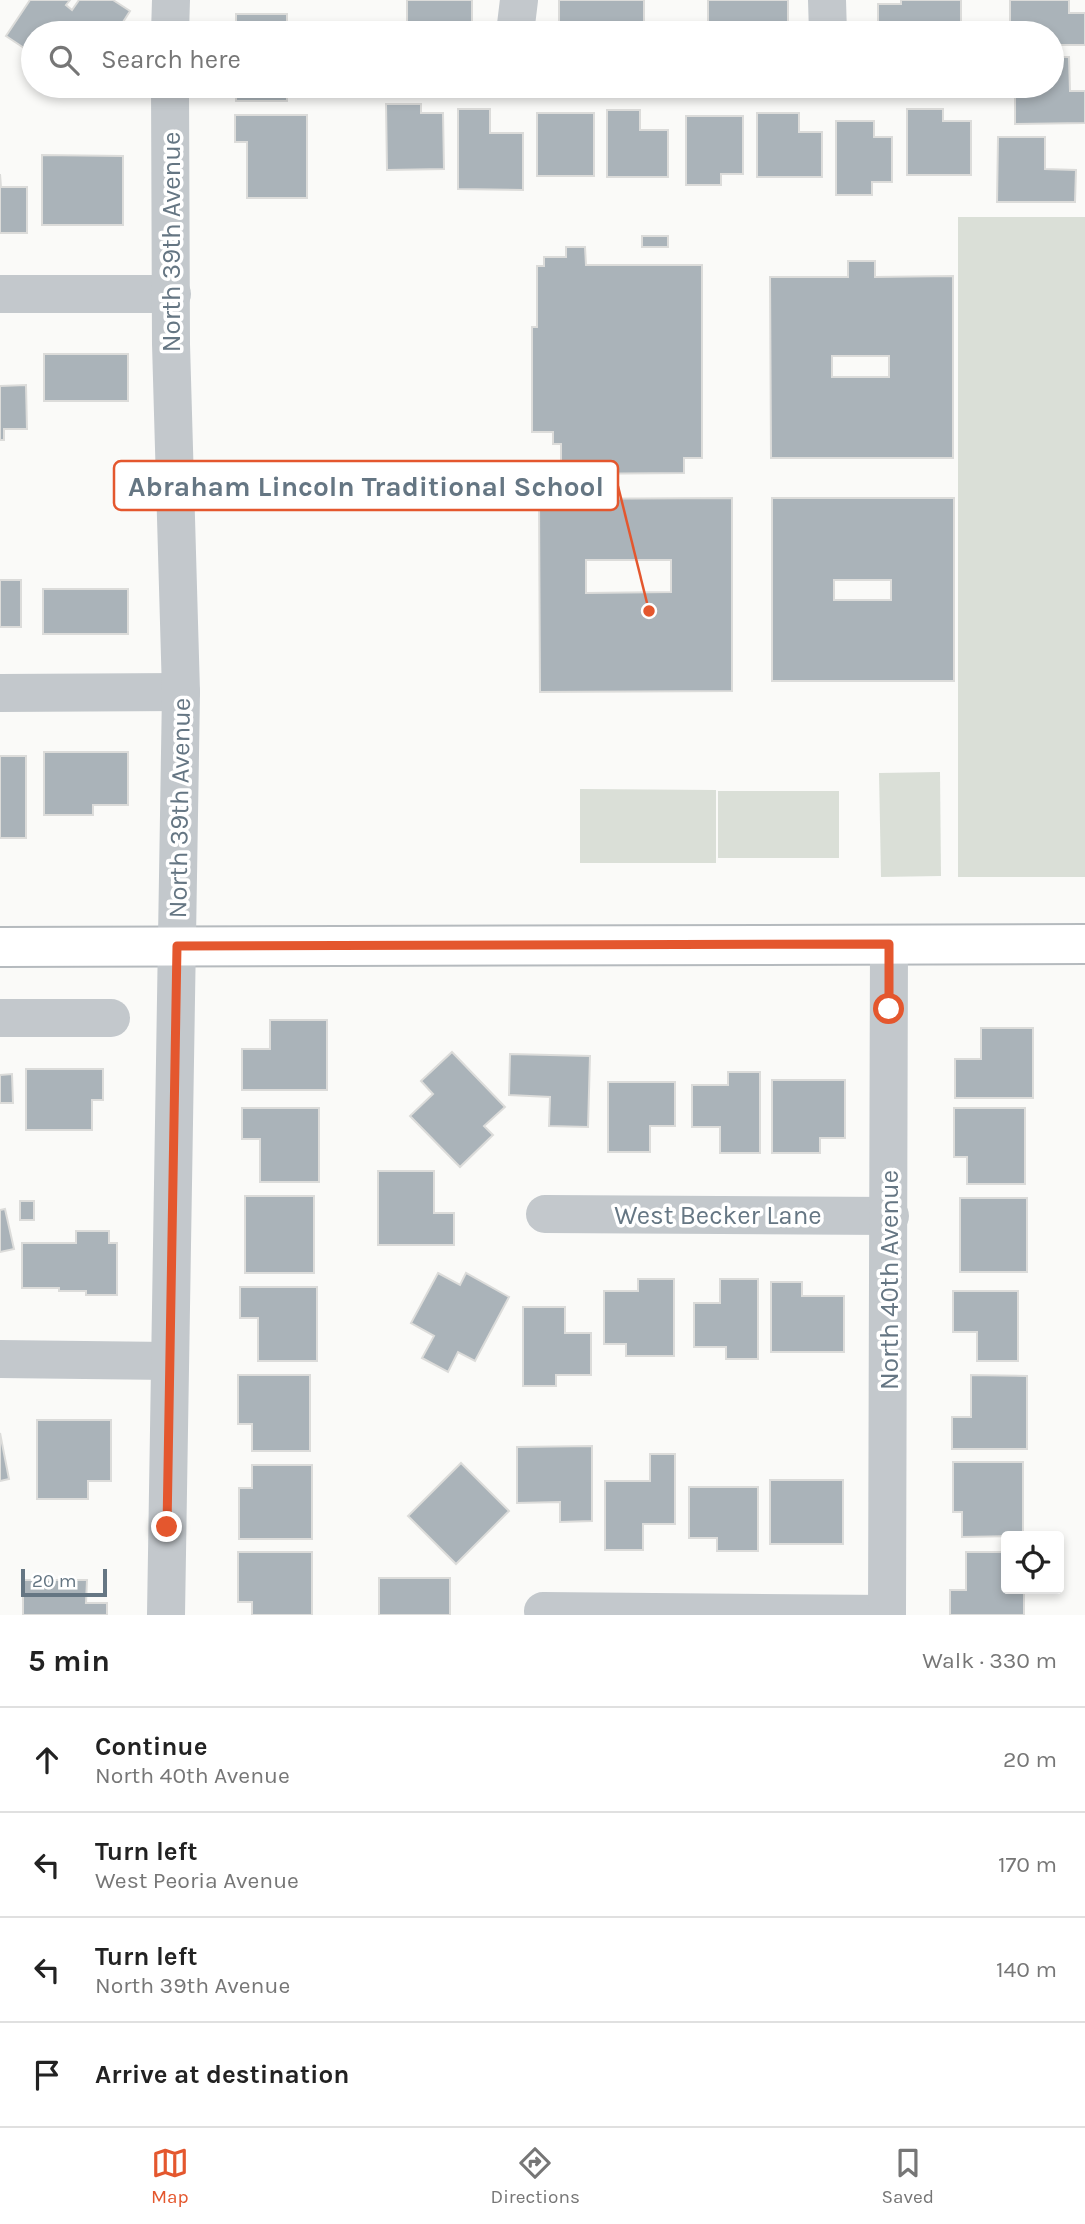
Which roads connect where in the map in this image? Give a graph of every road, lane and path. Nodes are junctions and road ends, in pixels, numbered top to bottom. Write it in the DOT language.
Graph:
graph roads {
  1 [pos="170,0"];
  2 [pos="519,0"];
  3 [pos="827,0"];
  4 [pos="170,21"];
  5 [pos="516,21"];
  6 [pos="828,21"];
  7 [pos="170,98"];
  8 [pos="172,293"];
  9 [pos="0,294"];
  10 [pos="181,692"];
  11 [pos="0,693"];
  12 [pos="889,944"];
  13 [pos="1085,944"];
  14 [pos="177,946"];
  15 [pos="0,947"];
  16 [pos="0,1018"];
  17 [pos="110,1018"];
  18 [pos="545,1214"];
  19 [pos="890,1216"];
  20 [pos="0,1359"];
  21 [pos="169,1360"];
  22 [pos="543,1611"];
  23 [pos="166,1615"];
  24 [pos="887,1615"];
  1 -- 4 [label="street"];
  2 -- 5 [label="street"];
  3 -- 6 [label="street"];
  7 -- 8 [label="street, North 39th Avenue"];
  8 -- 9 [label="street"];
  8 -- 10 [label="street, North 39th Avenue"];
  10 -- 11 [label="street"];
  10 -- 14 [label="street, North 39th Avenue"];
  12 -- 13 [label="main road"];
  12 -- 14 [label="main road"];
  12 -- 19 [label="street, North 40th Avenue"];
  14 -- 15 [label="main road"];
  14 -- 21 [label="street, North 39th Avenue"];
  16 -- 17 [label="street"];
  18 -- 19 [label="street, West Becker Lane"];
  19 -- 24 [label="street, North 40th Avenue"];
  20 -- 21 [label="street"];
  21 -- 23 [label="street, North 39th Avenue"];
  22 -- 24 [label="street"];
}
